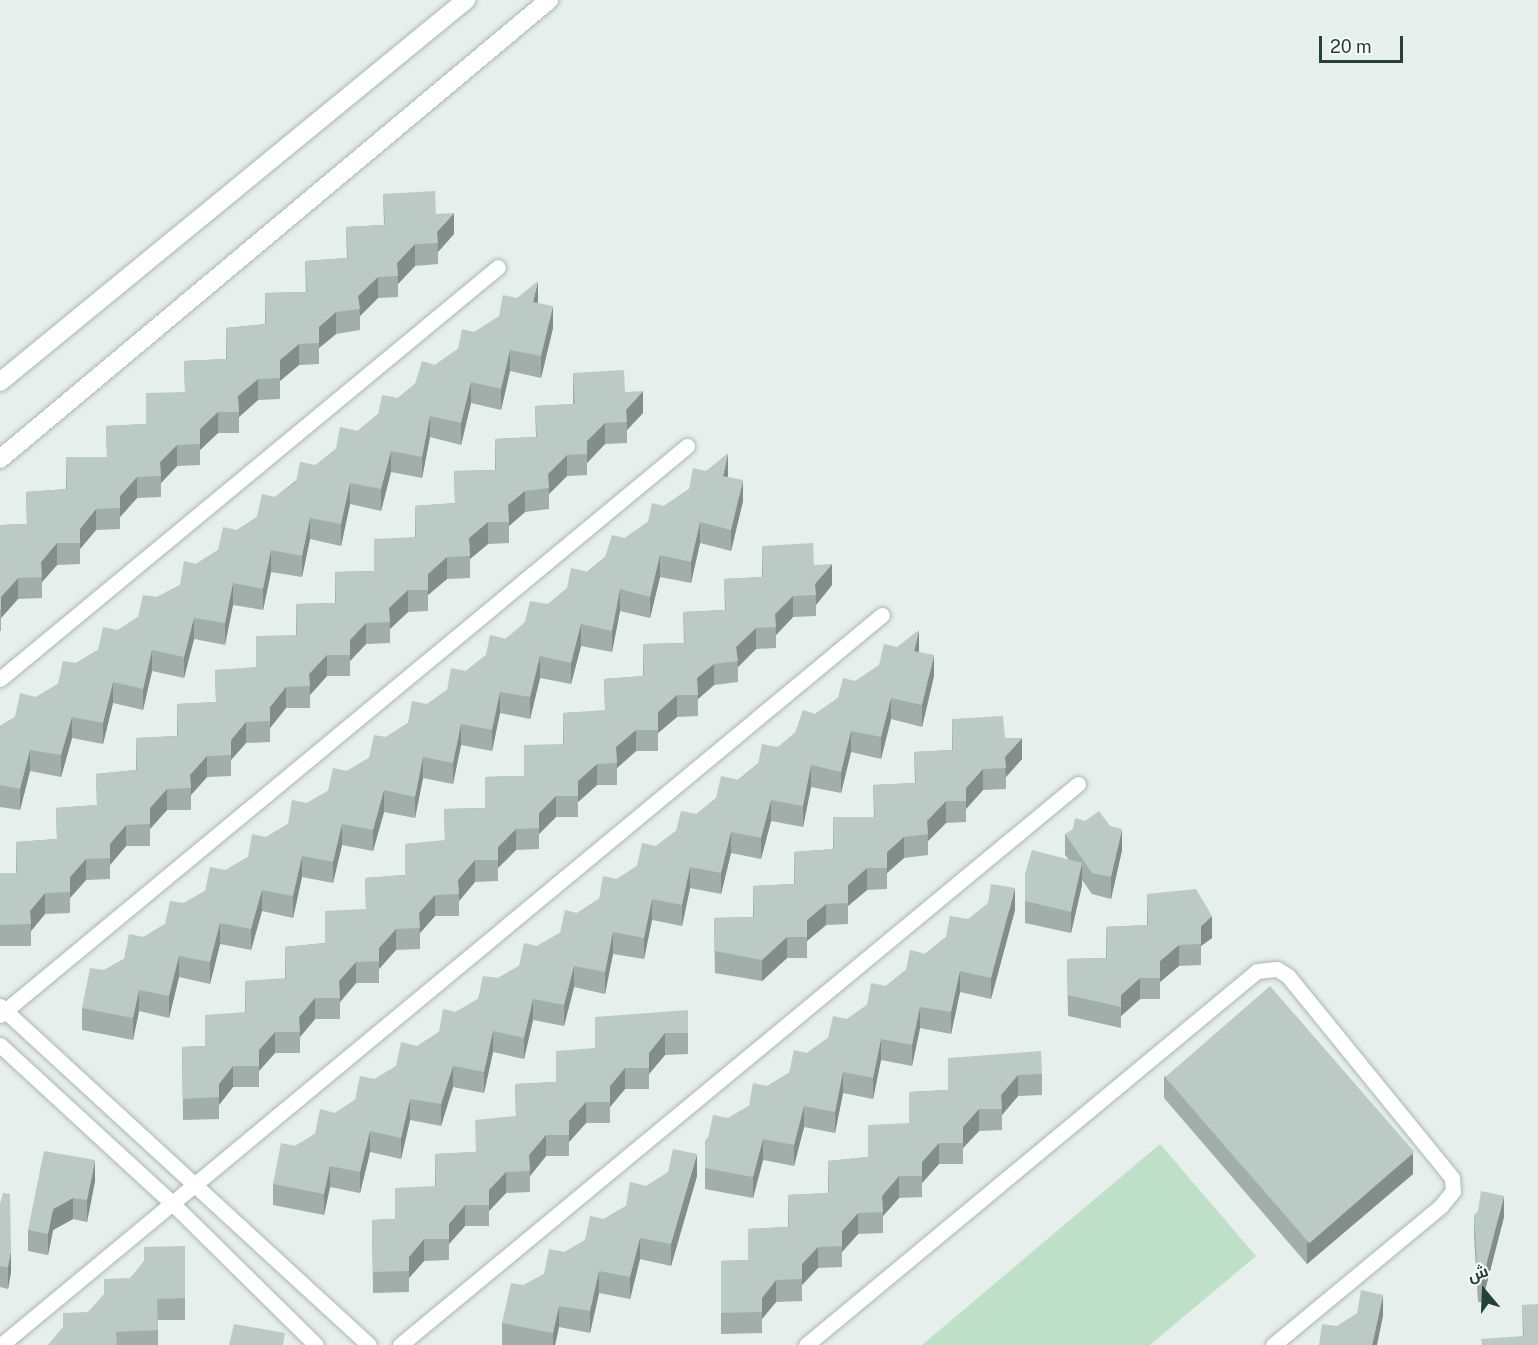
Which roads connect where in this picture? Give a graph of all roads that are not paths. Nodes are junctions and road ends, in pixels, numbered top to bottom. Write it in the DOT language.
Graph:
graph roads {
  1 [pos="466,0"];
  2 [pos="549,0"];
  3 [pos="498,267"];
  4 [pos="0,382"];
  5 [pos="687,446"];
  6 [pos="0,459"];
  7 [pos="882,615"];
  8 [pos="0,679"];
  9 [pos="1078,784"];
  10 [pos="2,1010"];
  11 [pos="0,1045"];
  12 [pos="195,1185"];
  13 [pos="172,1203"];
  14 [pos="0,1345"];
  15 [pos="316,1345"];
  16 [pos="369,1345"];
  17 [pos="400,1345"];
  18 [pos="806,1345"];
  19 [pos="1273,1345"];
  1 -- 4 [label="street"];
  2 -- 6 [label="street"];
  3 -- 8 [label="lane"];
  5 -- 10 [label="lane"];
  7 -- 12 [label="lane"];
  9 -- 17 [label="lane"];
  10 -- 12 [label="lane"];
  11 -- 13 [label="lane"];
  12 -- 13 [label="lane"];
  12 -- 16 [label="lane"];
  13 -- 14 [label="lane"];
  13 -- 15 [label="lane"];
  18 -- 19 [label="lane"];
}
